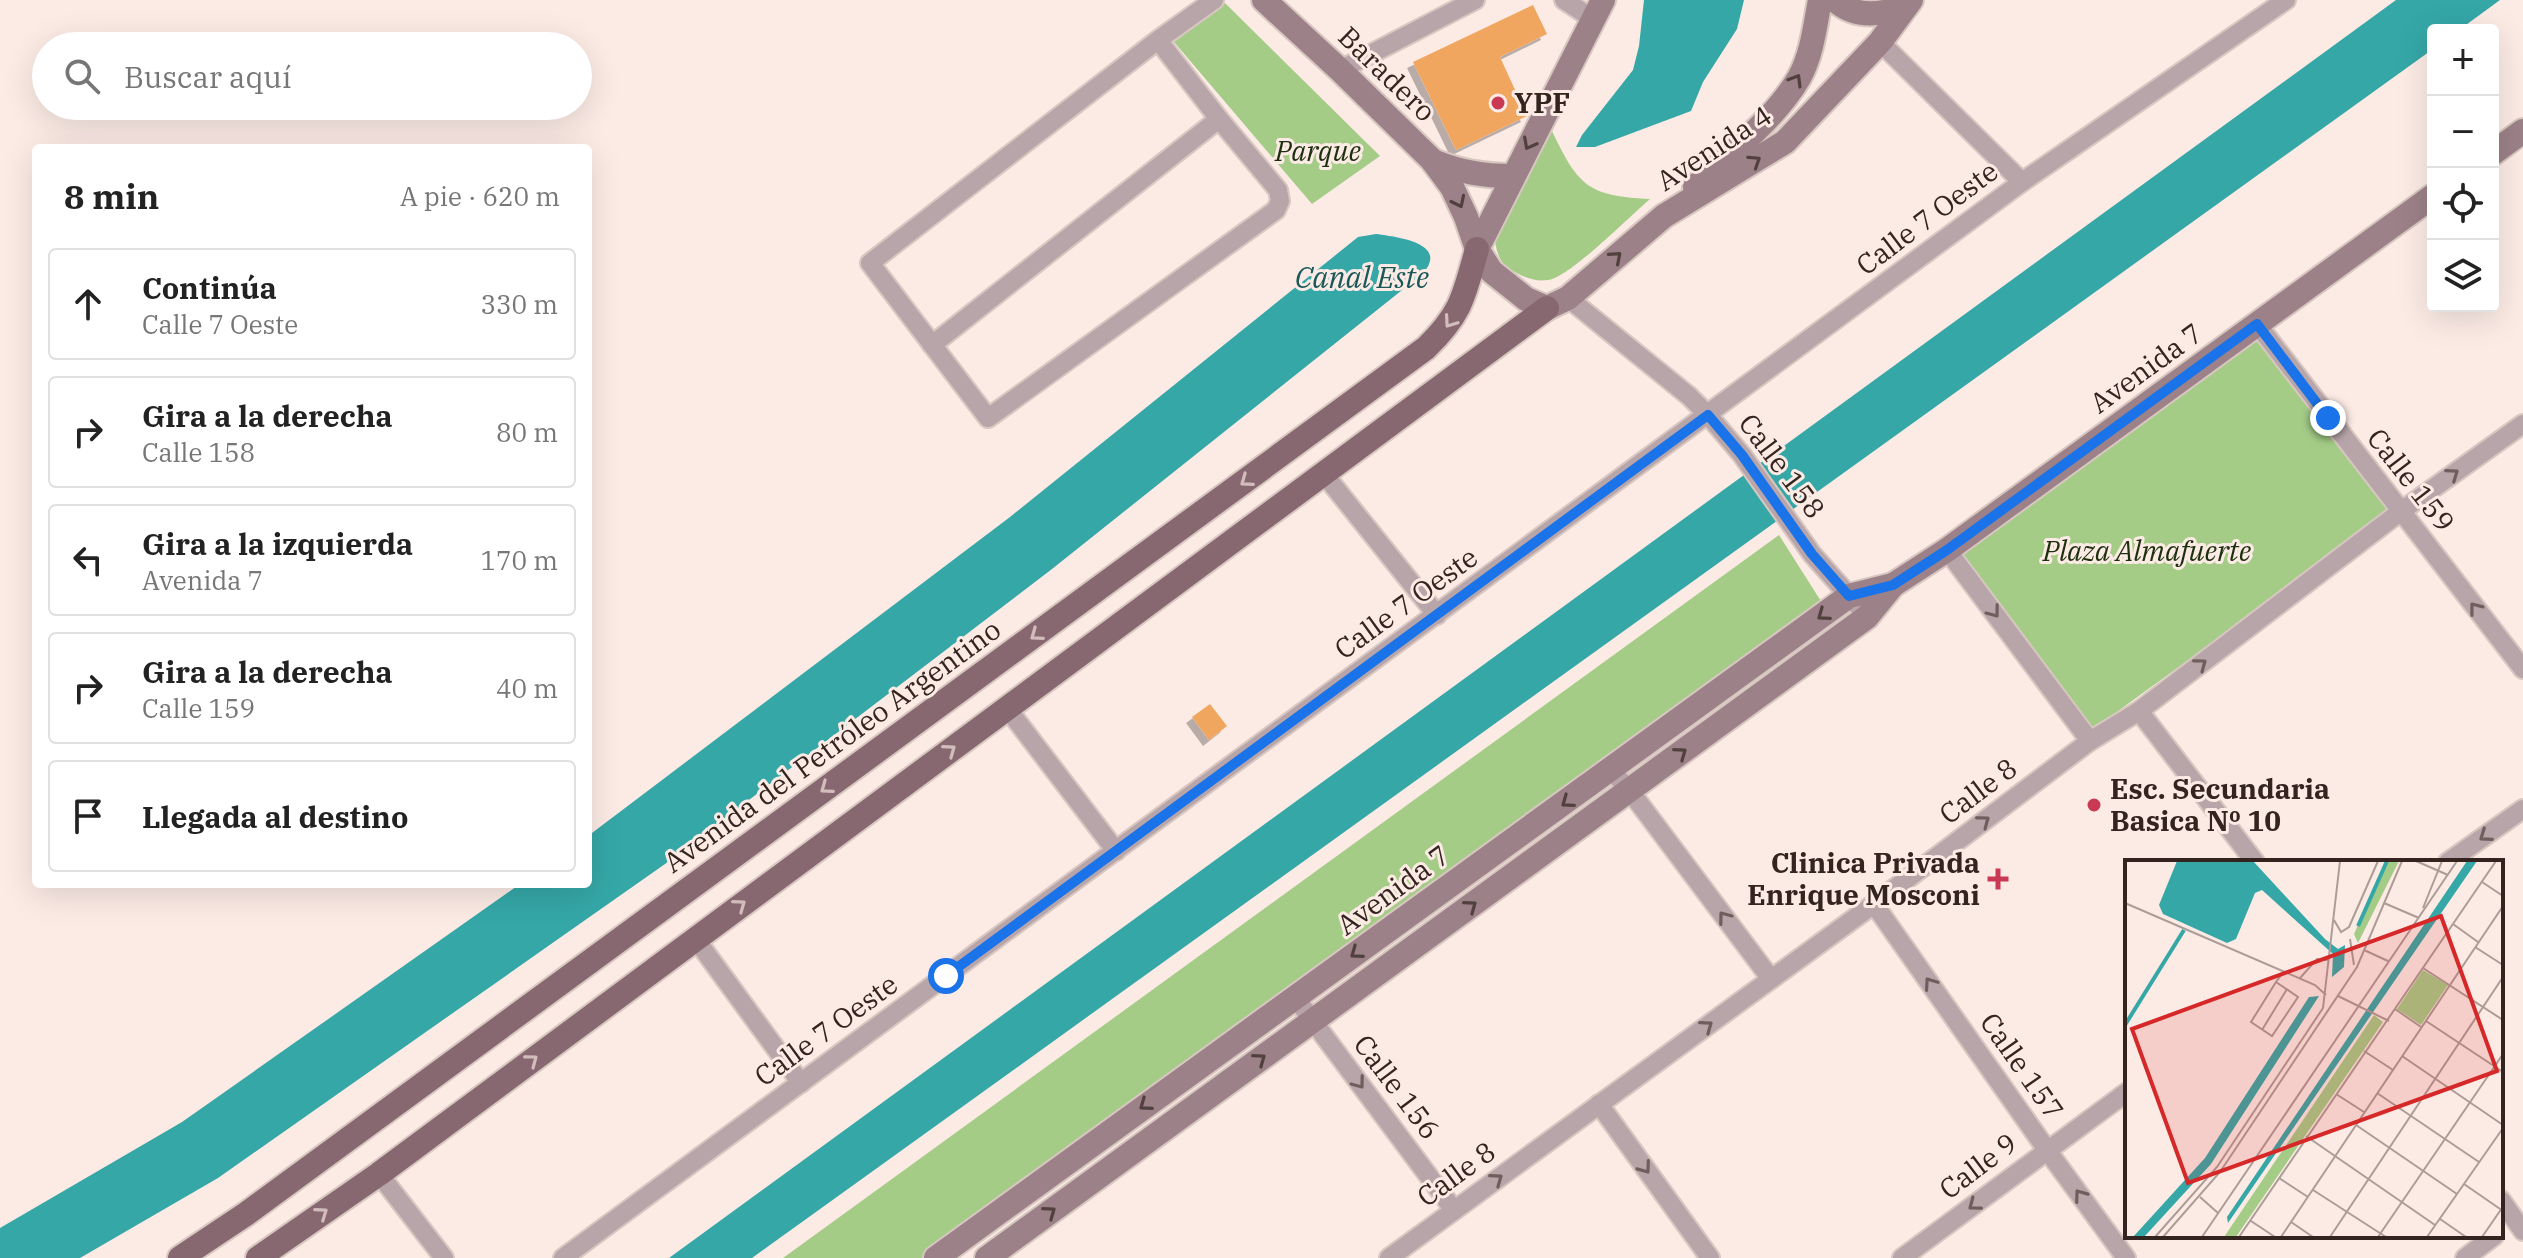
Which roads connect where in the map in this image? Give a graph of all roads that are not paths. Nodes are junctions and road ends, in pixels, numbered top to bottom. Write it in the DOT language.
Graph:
graph roads {
  1 [pos="1214,0"];
  2 [pos="1264,0"];
  3 [pos="1475,0"];
  4 [pos="1564,0"];
  5 [pos="1820,0"];
  6 [pos="1835,0"];
  7 [pos="2286,0"];
  8 [pos="1909,2"];
  9 [pos="1598,9"];
  10 [pos="1158,40"];
  11 [pos="1880,42"];
  12 [pos="1340,70"];
  13 [pos="1219,119"];
  14 [pos="2523,131"];
  15 [pos="2499,149"];
  16 [pos="1432,160"];
  17 [pos="1512,176"];
  18 [pos="2022,182"];
  19 [pos="2427,200"];
  20 [pos="1664,216"];
  21 [pos="1477,249"];
  22 [pos="1558,303"];
  23 [pos="2257,324"];
  24 [pos="932,345"];
  25 [pos="1708,415"];
  26 [pos="2523,424"];
  27 [pos="1324,474"];
  28 [pos="2400,512"];
  29 [pos="1947,550"];
  30 [pos="1893,585"];
  31 [pos="1849,596"];
  32 [pos="1437,615"];
  33 [pos="1867,617"];
  34 [pos="2523,669"];
  35 [pos="1007,708"];
  36 [pos="2139,711"];
  37 [pos="2090,741"];
  38 [pos="1611,770"];
  39 [pos="1630,791"];
  40 [pos="2523,809"];
  41 [pos="1116,851"];
  42 [pos="2253,860"];
  43 [pos="2451,860"];
  44 [pos="1874,904"];
  45 [pos="695,938"];
  46 [pos="1771,979"];
  47 [pos="1295,997"];
  48 [pos="1312,1021"];
  49 [pos="801,1083"];
  50 [pos="2125,1093"];
  51 [pos="1599,1104"];
  52 [pos="2047,1150"];
  53 [pos="379,1174"];
  54 [pos="2503,1203"];
  55 [pos="1454,1210"];
  56 [pos="2516,1224"];
  57 [pos="972,1230"];
  58 [pos="2491,1238"];
  59 [pos="992,1257"];
  60 [pos="180,1258"];
  61 [pos="258,1258"];
  62 [pos="444,1258"];
  63 [pos="563,1258"];
  64 [pos="936,1258"];
  65 [pos="1389,1258"];
  66 [pos="1710,1258"];
  67 [pos="1902,1258"];
  68 [pos="2126,1258"];
  69 [pos="2465,1258"];
  1 -- 10 [label="street"];
  2 -- 12 [label="main road, Baradero"];
  3 -- 12 [label="street"];
  4 -- 9 [label="street"];
  20 -- 5 [label="main road, one-way"];
  6 -- 8 [label="main road"];
  7 -- 18 [label="street, Calle 7 Oeste"];
  8 -- 11 [label="main road, Avenida 4"];
  9 -- 17 [label="main road, one-way"];
  10 -- 13 [label="street"];
  10 -- 24 [label="street"];
  11 -- 18 [label="street"];
  20 -- 11 [label="main road, Avenida 4, one-way"];
  12 -- 16 [label="main road, Baradero"];
  13 -- 24 [label="street"];
  13 -- 24 [label="street"];
  14 -- 15 [label="main road"];
  16 -- 17 [label="main road, Baradero"];
  16 -- 21 [label="main road, Baradero, one-way"];
  17 -- 21 [label="main road"];
  18 -- 25 [label="street, Calle 7 Oeste"];
  19 -- 23 [label="main road, Avenida 7"];
  22 -- 20 [label="main road, Avenida 4, one-way"];
  21 -- 22 [label="main road, Baradero"];
  21 -- 60 [label="main road, Avenida del Petróleo Argentino, one-way"];
  22 -- 25 [label="street, Calle 158"];
  22 -- 27 [label="main road"];
  23 -- 28 [label="street, Calle 159"];
  23 -- 29 [label="main road, Avenida 7"];
  25 -- 31 [label="street, Calle 158"];
  25 -- 32 [label="street, Calle 7 Oeste"];
  28 -- 26 [label="street, Calle 8, one-way"];
  27 -- 32 [label="street"];
  27 -- 35 [label="main road"];
  34 -- 28 [label="street, Calle 159, one-way"];
  36 -- 28 [label="street, Calle 8, one-way"];
  29 -- 30 [label="main road, Avenida 7"];
  29 -- 37 [label="street, one-way"];
  30 -- 31 [label="main road, Avenida 7"];
  30 -- 33 [label="main road, Avenida 7"];
  31 -- 33 [label="street, Calle 158"];
  31 -- 38 [label="main road, Avenida 7, one-way"];
  32 -- 41 [label="street, Calle 7 Oeste"];
  39 -- 33 [label="main road, Avenida 7, one-way"];
  35 -- 41 [label="street"];
  45 -- 35 [label="main road, one-way"];
  36 -- 37 [label="street, Calle 8"];
  36 -- 42 [label="street"];
  44 -- 37 [label="street, Calle 8, one-way"];
  38 -- 39 [label="street"];
  38 -- 47 [label="main road, Avenida 7, one-way"];
  46 -- 39 [label="street, one-way"];
  48 -- 39 [label="main road, Avenida 7, one-way"];
  40 -- 43 [label="street, one-way"];
  41 -- 49 [label="street, Calle 7 Oeste"];
  44 -- 46 [label="street, Calle 8"];
  52 -- 44 [label="street, Calle 157, one-way"];
  45 -- 49 [label="street"];
  53 -- 45 [label="main road, one-way"];
  51 -- 46 [label="street, Calle 8, one-way"];
  47 -- 48 [label="street, Calle 156"];
  47 -- 57 [label="main road, Avenida 7, one-way"];
  48 -- 55 [label="street, Calle 156, one-way"];
  59 -- 48 [label="main road, Avenida 7, one-way"];
  49 -- 63 [label="street, Calle 7 Oeste"];
  50 -- 52 [label="street, Calle 9"];
  55 -- 51 [label="street, Calle 8, one-way"];
  51 -- 66 [label="street, one-way"];
  52 -- 67 [label="street, Calle 9, one-way"];
  68 -- 52 [label="street, Calle 157, one-way"];
  61 -- 53 [label="main road, one-way"];
  53 -- 62 [label="street"];
  54 -- 56 [label="street"];
  55 -- 65 [label="street, Calle 8"];
  57 -- 59 [label="street"];
  57 -- 64 [label="main road, Avenida 7"];
  58 -- 69 [label="street"];
}
